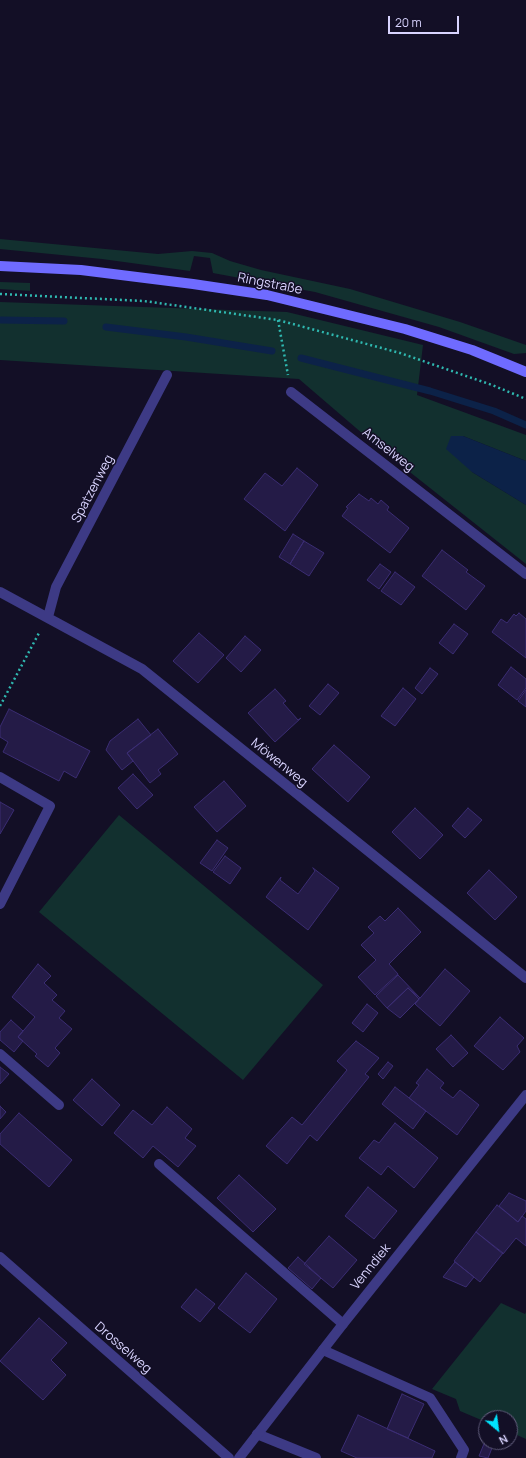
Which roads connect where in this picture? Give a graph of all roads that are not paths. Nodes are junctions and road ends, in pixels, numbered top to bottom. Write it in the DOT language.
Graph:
graph roads {
  1 [pos="0,266"];
  2 [pos="526,372"];
  3 [pos="167,375"];
  4 [pos="291,392"];
  5 [pos="526,574"];
  6 [pos="0,592"];
  7 [pos="48,617"];
  8 [pos="0,777"];
  9 [pos="0,904"];
  10 [pos="526,978"];
  11 [pos="0,1054"];
  12 [pos="526,1094"];
  13 [pos="60,1105"];
  14 [pos="159,1164"];
  15 [pos="0,1257"];
  16 [pos="343,1324"];
  17 [pos="323,1350"];
  18 [pos="257,1434"];
  19 [pos="229,1458"];
  20 [pos="239,1458"];
  21 [pos="316,1458"];
  22 [pos="461,1458"];
  1 -- 2 [label="main road, Ringstraße"];
  3 -- 7 [label="street, Spatzenweg"];
  4 -- 5 [label="street, Amselweg"];
  6 -- 7 [label="street, Möwenweg"];
  7 -- 10 [label="street, Möwenweg"];
  8 -- 9 [label="street"];
  11 -- 13 [label="street"];
  12 -- 16 [label="street, Venndiek"];
  14 -- 16 [label="street"];
  15 -- 19 [label="street, Drosselweg"];
  16 -- 17 [label="street, Venndiek"];
  17 -- 18 [label="street, Venndiek"];
  17 -- 22 [label="street"];
  18 -- 20 [label="street, Venndiek"];
  18 -- 21 [label="street"];
}
